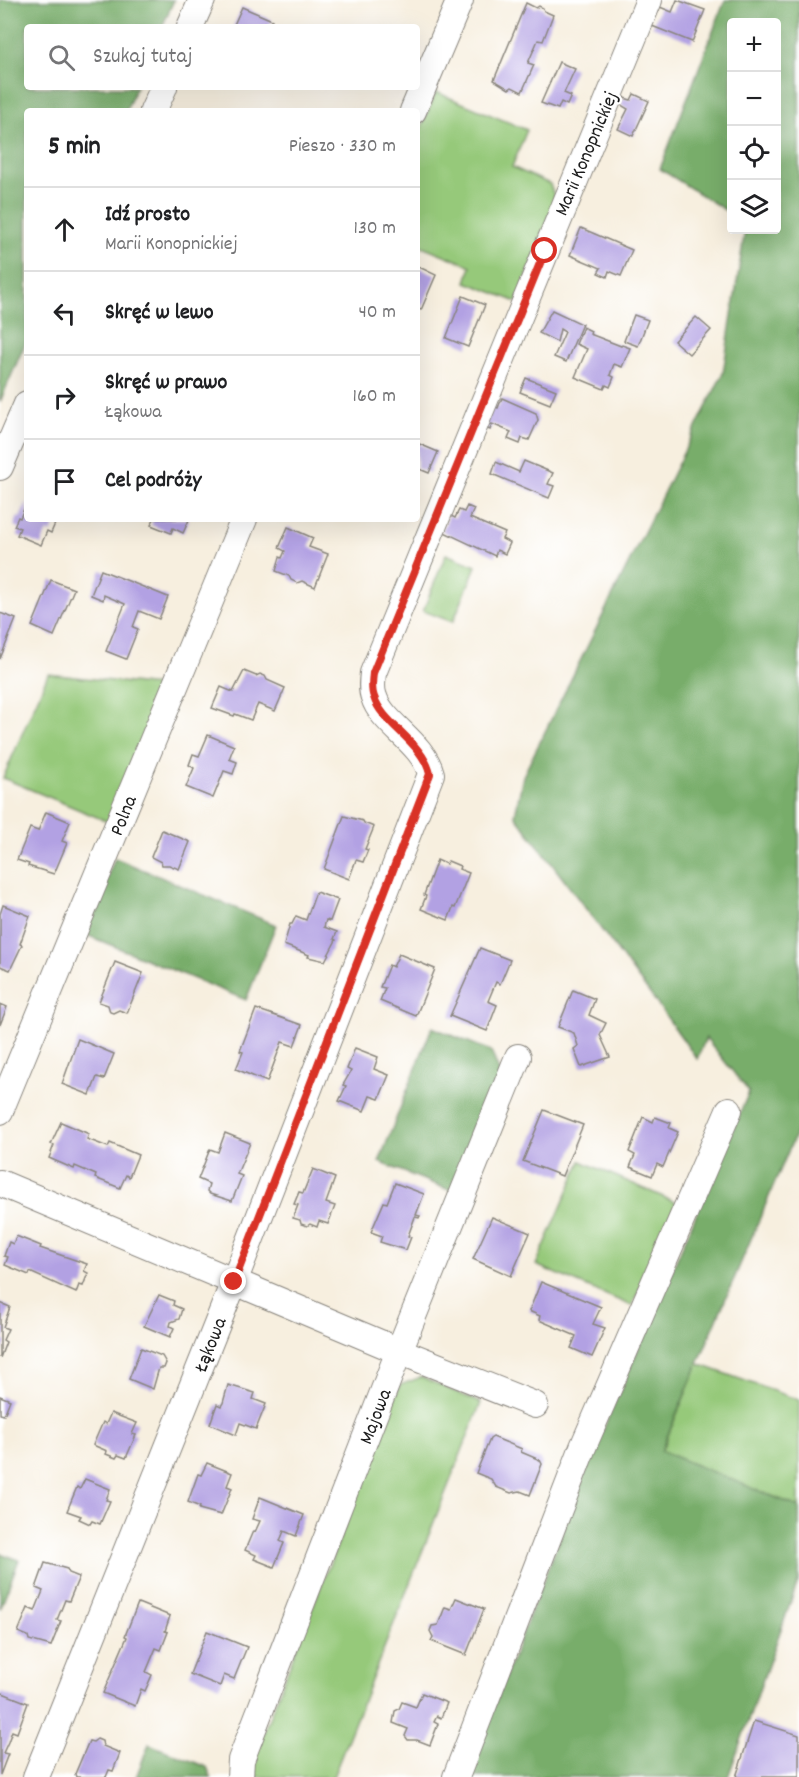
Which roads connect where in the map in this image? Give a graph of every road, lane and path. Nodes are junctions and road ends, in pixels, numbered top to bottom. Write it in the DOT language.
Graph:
graph roads {
  1 [pos="202,0"];
  2 [pos="460,0"];
  3 [pos="649,0"];
  4 [pos="191,24"];
  5 [pos="163,90"];
  6 [pos="154,108"];
  7 [pos="414,108"];
  8 [pos="24,411"];
  9 [pos="0,467"];
  10 [pos="243,522"];
  11 [pos="430,774"];
  12 [pos="519,1057"];
  13 [pos="729,1110"];
  14 [pos="0,1111"];
  15 [pos="0,1183"];
  16 [pos="234,1282"];
  17 [pos="399,1350"];
  18 [pos="535,1405"];
  19 [pos="36,1777"];
  20 [pos="240,1777"];
  21 [pos="456,1777"];
  1 -- 4 [label="street"];
  2 -- 7 [label="street"];
  3 -- 11 [label="street, Marii Konopnickiej"];
  5 -- 6 [label="street"];
  8 -- 9 [label="street"];
  10 -- 14 [label="street, Polna"];
  11 -- 16 [label="street, Łąkowa"];
  12 -- 17 [label="street, Majowa"];
  13 -- 21 [label="street"];
  15 -- 16 [label="street"];
  16 -- 17 [label="street"];
  16 -- 19 [label="street, Łąkowa"];
  17 -- 18 [label="street"];
  17 -- 20 [label="street, Majowa"];
}
